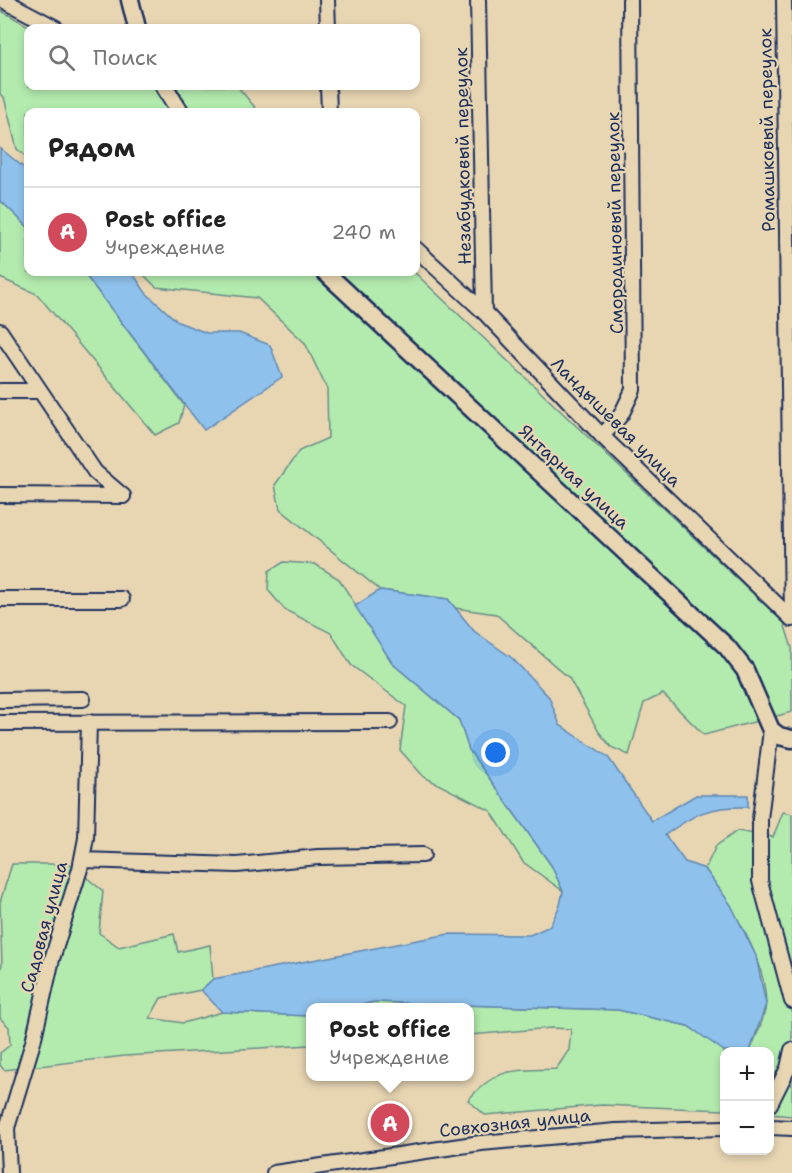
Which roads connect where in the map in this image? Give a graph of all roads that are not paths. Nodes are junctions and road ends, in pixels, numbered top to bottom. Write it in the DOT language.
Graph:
graph roads {
  1 [pos="3,0"];
  2 [pos="130,0"];
  3 [pos="327,0"];
  4 [pos="478,0"];
  5 [pos="630,0"];
  6 [pos="784,0"];
  7 [pos="48,24"];
  8 [pos="136,24"];
  9 [pos="328,24"];
  10 [pos="166,90"];
  11 [pos="328,90"];
  12 [pos="178,108"];
  13 [pos="328,108"];
  14 [pos="420,253"];
  15 [pos="329,276"];
  16 [pos="484,312"];
  17 [pos="0,331"];
  18 [pos="0,391"];
  19 [pos="39,392"];
  20 [pos="602,436"];
  21 [pos="0,495"];
  22 [pos="0,599"];
  23 [pos="122,599"];
  24 [pos="792,619"];
  25 [pos="83,699"];
  26 [pos="0,700"];
  27 [pos="89,722"];
  28 [pos="390,722"];
  29 [pos="0,723"];
  30 [pos="771,730"];
  31 [pos="792,739"];
  32 [pos="423,855"];
  33 [pos="82,860"];
  34 [pos="792,1001"];
  35 [pos="792,1050"];
  36 [pos="772,1101"];
  37 [pos="774,1127"];
  38 [pos="720,1128"];
  39 [pos="792,1128"];
  40 [pos="9,1173"];
  41 [pos="277,1173"];
  1 -- 7 [label="street"];
  2 -- 8 [label="street"];
  3 -- 9 [label="street"];
  4 -- 16 [label="street, Незабудковый переулок"];
  5 -- 20 [label="street, Смородиновый переулок"];
  6 -- 24 [label="street, Ромашковый переулок"];
  10 -- 12 [label="street"];
  11 -- 13 [label="street"];
  14 -- 16 [label="street, Ландышевая улица"];
  15 -- 30 [label="street, Янтарная улица"];
  16 -- 20 [label="street, Ландышевая улица"];
  17 -- 19 [label="street"];
  18 -- 19 [label="street"];
  19 -- 21 [label="street"];
  20 -- 24 [label="street, Ландышевая улица"];
  22 -- 23 [label="street"];
  25 -- 26 [label="street"];
  27 -- 28 [label="street"];
  27 -- 29 [label="street"];
  27 -- 33 [label="street, Садовая улица"];
  30 -- 31 [label="street"];
  30 -- 34 [label="street"];
  32 -- 33 [label="street"];
  33 -- 40 [label="street, Садовая улица"];
  35 -- 36 [label="street"];
  37 -- 39 [label="street"];
  38 -- 41 [label="street, Совхозная улица"];
}
